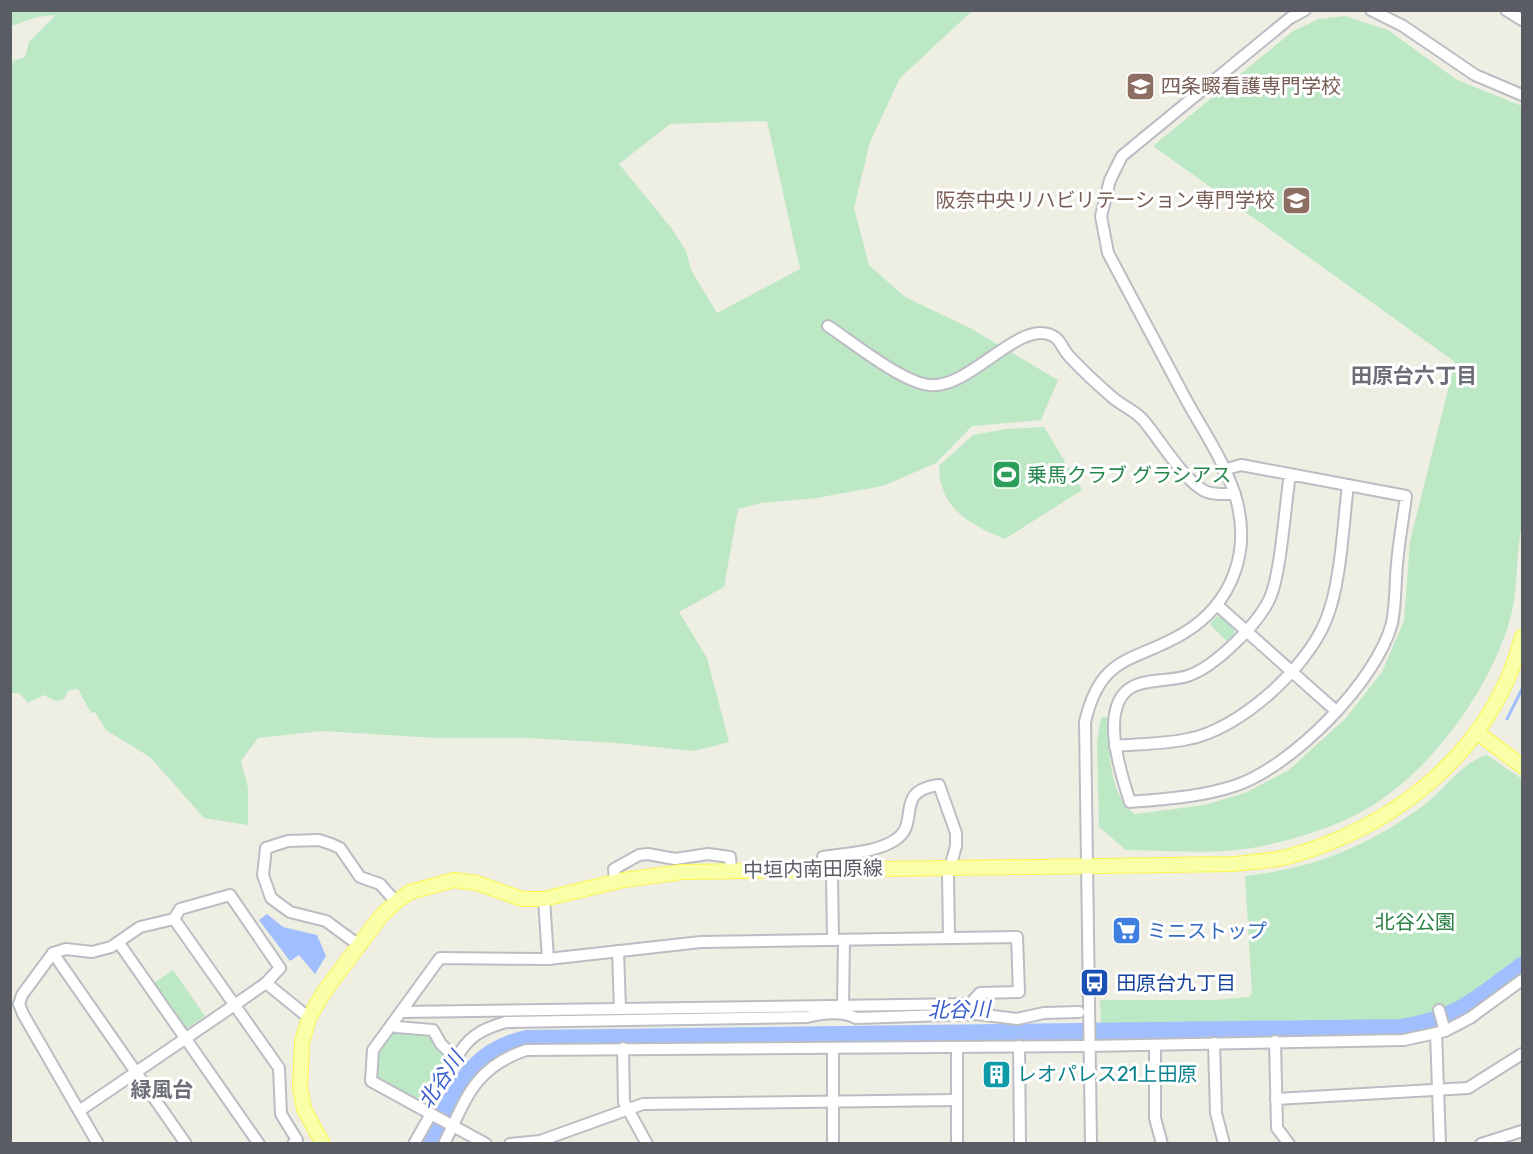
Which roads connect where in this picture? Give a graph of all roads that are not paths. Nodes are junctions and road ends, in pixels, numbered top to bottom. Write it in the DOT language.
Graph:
graph roads {
  1 [pos="1305,10"];
  2 [pos="1371,10"];
  3 [pos="1506,10"];
  4 [pos="1522,20"];
  5 [pos="1522,95"];
  6 [pos="828,326"];
  7 [pos="1223,470"];
  8 [pos="1290,474"];
  9 [pos="1348,485"];
  10 [pos="1235,494"];
  11 [pos="1217,605"];
  12 [pos="1246,631"];
  13 [pos="1522,638"];
  14 [pos="1291,671"];
  15 [pos="1336,711"];
  16 [pos="1478,733"];
  17 [pos="1115,746"];
  18 [pos="1522,765"];
  19 [pos="875,848"];
  20 [pos="1086,866"];
  21 [pos="949,867"];
  22 [pos="879,868"];
  23 [pos="731,870"];
  24 [pos="827,872"];
  25 [pos="615,882"];
  26 [pos="544,899"];
  27 [pos="396,902"];
  28 [pos="174,919"];
  29 [pos="949,938"];
  30 [pos="838,940"];
  31 [pos="119,943"];
  32 [pos="360,946"];
  33 [pos="618,951"];
  34 [pos="53,953"];
  35 [pos="548,959"];
  36 [pos="1522,980"];
  37 [pos="266,982"];
  38 [pos="236,1004"];
  39 [pos="843,1006"];
  40 [pos="620,1008"];
  41 [pos="1439,1010"];
  42 [pos="401,1012"];
  43 [pos="1084,1015"];
  44 [pos="309,1018"];
  45 [pos="396,1028"];
  46 [pos="1441,1030"];
  47 [pos="186,1038"];
  48 [pos="1275,1041"];
  49 [pos="1089,1043"];
  50 [pos="1214,1043"];
  51 [pos="1155,1045"];
  52 [pos="1019,1046"];
  53 [pos="957,1047"];
  54 [pos="623,1048"];
  55 [pos="833,1048"];
  56 [pos="1522,1054"];
  57 [pos="136,1071"];
  58 [pos="1438,1091"];
  59 [pos="1276,1099"];
  60 [pos="956,1100"];
  61 [pos="833,1101"];
  62 [pos="627,1109"];
  63 [pos="79,1111"];
  64 [pos="431,1114"];
  65 [pos="452,1126"];
  66 [pos="1522,1131"];
  67 [pos="98,1143"];
  68 [pos="186,1143"];
  69 [pos="259,1143"];
  70 [pos="293,1143"];
  71 [pos="323,1143"];
  72 [pos="414,1143"];
  73 [pos="444,1143"];
  74 [pos="486,1143"];
  75 [pos="510,1143"];
  76 [pos="647,1143"];
  77 [pos="833,1143"];
  78 [pos="957,1143"];
  79 [pos="1020,1143"];
  80 [pos="1091,1143"];
  81 [pos="1162,1143"];
  82 [pos="1224,1143"];
  83 [pos="1289,1143"];
  84 [pos="1440,1143"];
  85 [pos="1481,1143"];
  1 -- 7 [label="street"];
  2 -- 5 [label="street"];
  3 -- 4 [label="street"];
  6 -- 10 [label="street"];
  7 -- 8 [label="street"];
  7 -- 10 [label="street"];
  8 -- 9 [label="street"];
  8 -- 12 [label="street"];
  9 -- 14 [label="street"];
  9 -- 15 [label="street"];
  10 -- 11 [label="street"];
  11 -- 12 [label="street"];
  11 -- 20 [label="street"];
  12 -- 14 [label="street"];
  12 -- 17 [label="street"];
  13 -- 16 [label="main road, 中垣内南田原線"];
  14 -- 15 [label="street"];
  14 -- 17 [label="street"];
  15 -- 17 [label="street"];
  16 -- 18 [label="main road"];
  16 -- 20 [label="main road, 中垣内南田原線"];
  19 -- 21 [label="street"];
  19 -- 22 [label="street"];
  19 -- 24 [label="street"];
  20 -- 21 [label="main road, 中垣内南田原線"];
  20 -- 43 [label="street"];
  21 -- 22 [label="main road, 中垣内南田原線"];
  21 -- 29 [label="street"];
  22 -- 24 [label="main road, 中垣内南田原線"];
  23 -- 24 [label="main road, 中垣内南田原線"];
  23 -- 25 [label="main road, 中垣内南田原線"];
  23 -- 25 [label="street"];
  24 -- 30 [label="street"];
  25 -- 26 [label="main road, 中垣内南田原線"];
  26 -- 27 [label="main road, 中垣内南田原線"];
  26 -- 35 [label="street"];
  27 -- 32 [label="main road, 中垣内南田原線"];
  27 -- 32 [label="street"];
  28 -- 31 [label="street"];
  28 -- 37 [label="street"];
  28 -- 38 [label="street"];
  29 -- 30 [label="street"];
  29 -- 39 [label="street"];
  30 -- 33 [label="street"];
  30 -- 39 [label="street"];
  31 -- 34 [label="street"];
  31 -- 47 [label="street"];
  32 -- 44 [label="main road, 中垣内南田原線"];
  33 -- 35 [label="street"];
  33 -- 40 [label="street"];
  34 -- 57 [label="street"];
  34 -- 63 [label="street"];
  35 -- 42 [label="street"];
  36 -- 46 [label="street"];
  37 -- 38 [label="street"];
  37 -- 44 [label="street"];
  38 -- 47 [label="street"];
  38 -- 70 [label="street"];
  39 -- 40 [label="street"];
  40 -- 42 [label="street"];
  41 -- 46 [label="street"];
  42 -- 64 [label="street"];
  43 -- 45 [label="street"];
  43 -- 49 [label="street"];
  44 -- 71 [label="main road, 中垣内南田原線"];
  46 -- 48 [label="street"];
  46 -- 58 [label="street"];
  47 -- 57 [label="street"];
  47 -- 69 [label="street"];
  48 -- 50 [label="street"];
  48 -- 59 [label="street"];
  49 -- 51 [label="street"];
  49 -- 52 [label="street"];
  49 -- 80 [label="street"];
  50 -- 51 [label="street"];
  50 -- 82 [label="street"];
  51 -- 81 [label="street"];
  52 -- 53 [label="street"];
  52 -- 79 [label="street"];
  53 -- 55 [label="street"];
  53 -- 60 [label="street"];
  54 -- 55 [label="street"];
  54 -- 62 [label="street"];
  54 -- 65 [label="street"];
  55 -- 61 [label="street"];
  56 -- 58 [label="street"];
  57 -- 63 [label="street"];
  57 -- 68 [label="street"];
  58 -- 59 [label="street"];
  58 -- 84 [label="street"];
  59 -- 83 [label="street"];
  60 -- 61 [label="street"];
  60 -- 78 [label="street"];
  61 -- 62 [label="street"];
  61 -- 77 [label="street"];
  62 -- 75 [label="street"];
  62 -- 76 [label="street"];
  63 -- 67 [label="street"];
  64 -- 65 [label="street"];
  64 -- 72 [label="street"];
  65 -- 73 [label="street"];
  65 -- 74 [label="street"];
  66 -- 85 [label="street"];
}
